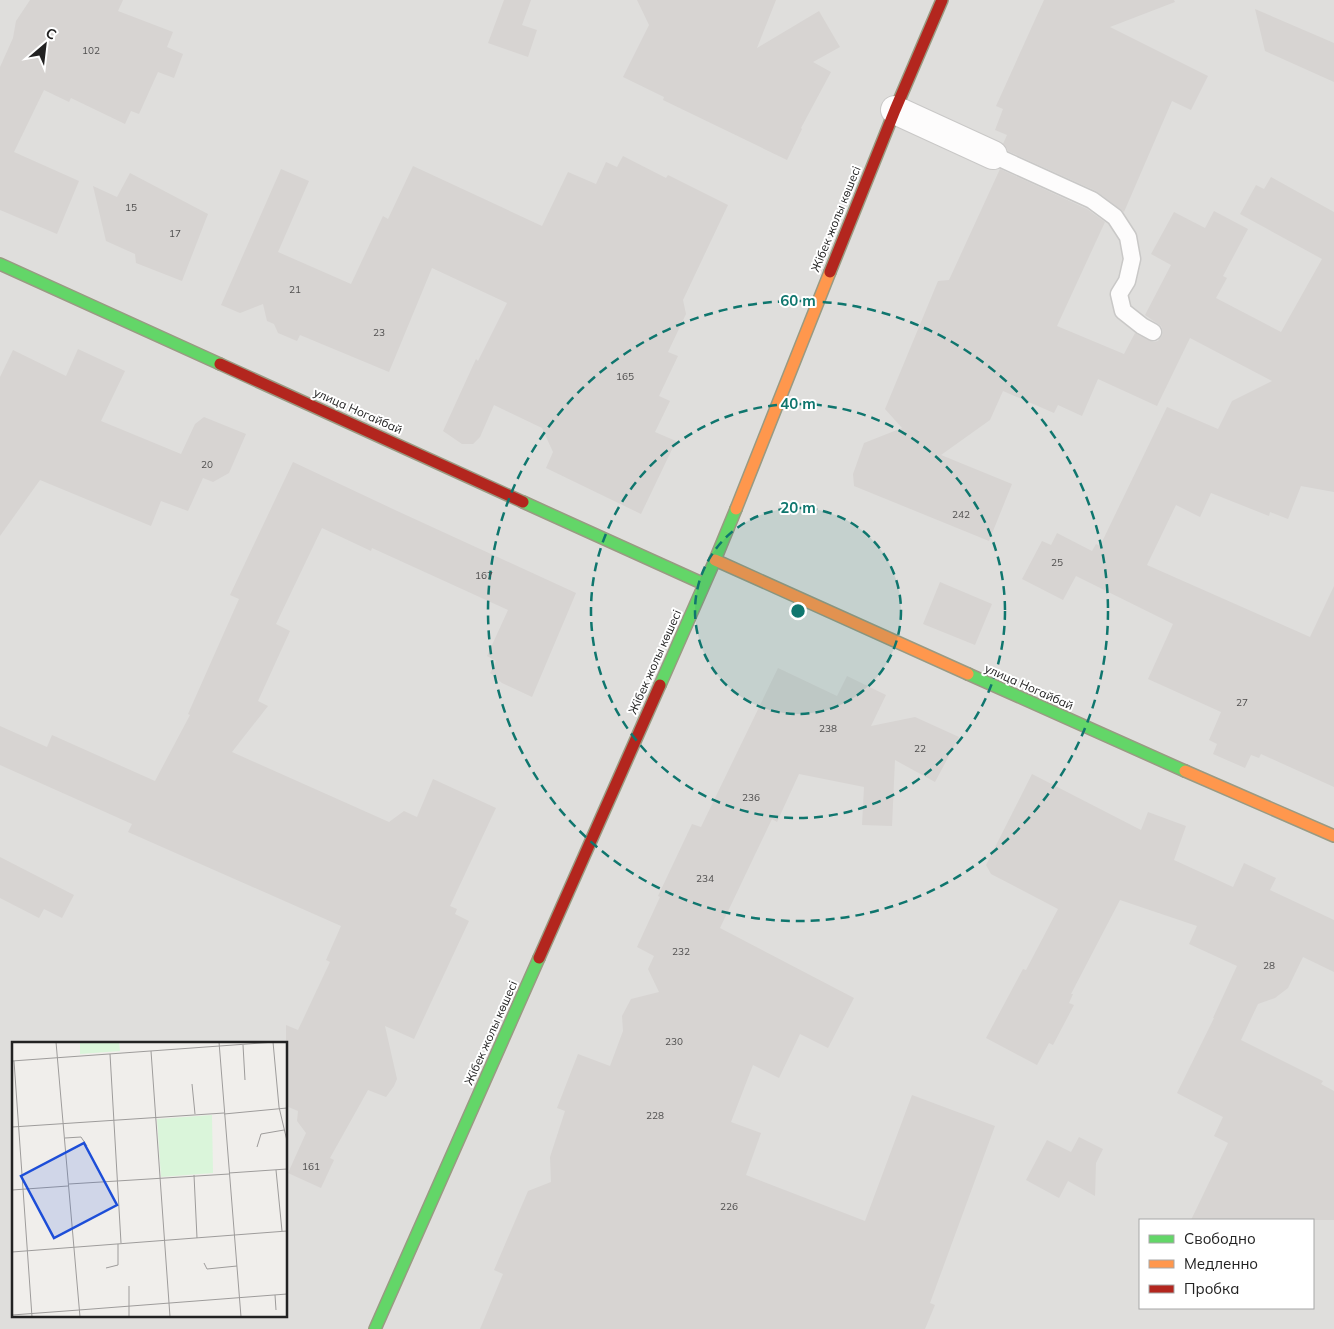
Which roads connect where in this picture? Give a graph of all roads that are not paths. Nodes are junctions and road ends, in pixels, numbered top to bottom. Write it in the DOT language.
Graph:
graph roads {
  1 [pos="942,0"];
  2 [pos="895,110"];
  3 [pos="993,155"];
  4 [pos="0,264"];
  5 [pos="1153,332"];
  6 [pos="715,560"];
  7 [pos="704,584"];
  8 [pos="1334,836"];
  9 [pos="375,1329"];
  1 -- 2 [label="main road, Жібек жолы көшесі"];
  2 -- 3 [label="street"];
  2 -- 6 [label="main road, Жібек жолы көшесі"];
  3 -- 5 [label="lane"];
  4 -- 7 [label="main road, улица Ногайбай"];
  6 -- 7 [label="main road, Жібек жолы көшесі"];
  6 -- 8 [label="main road, улица Ногайбай"];
  7 -- 9 [label="main road, Жібек жолы көшесі"];
}
